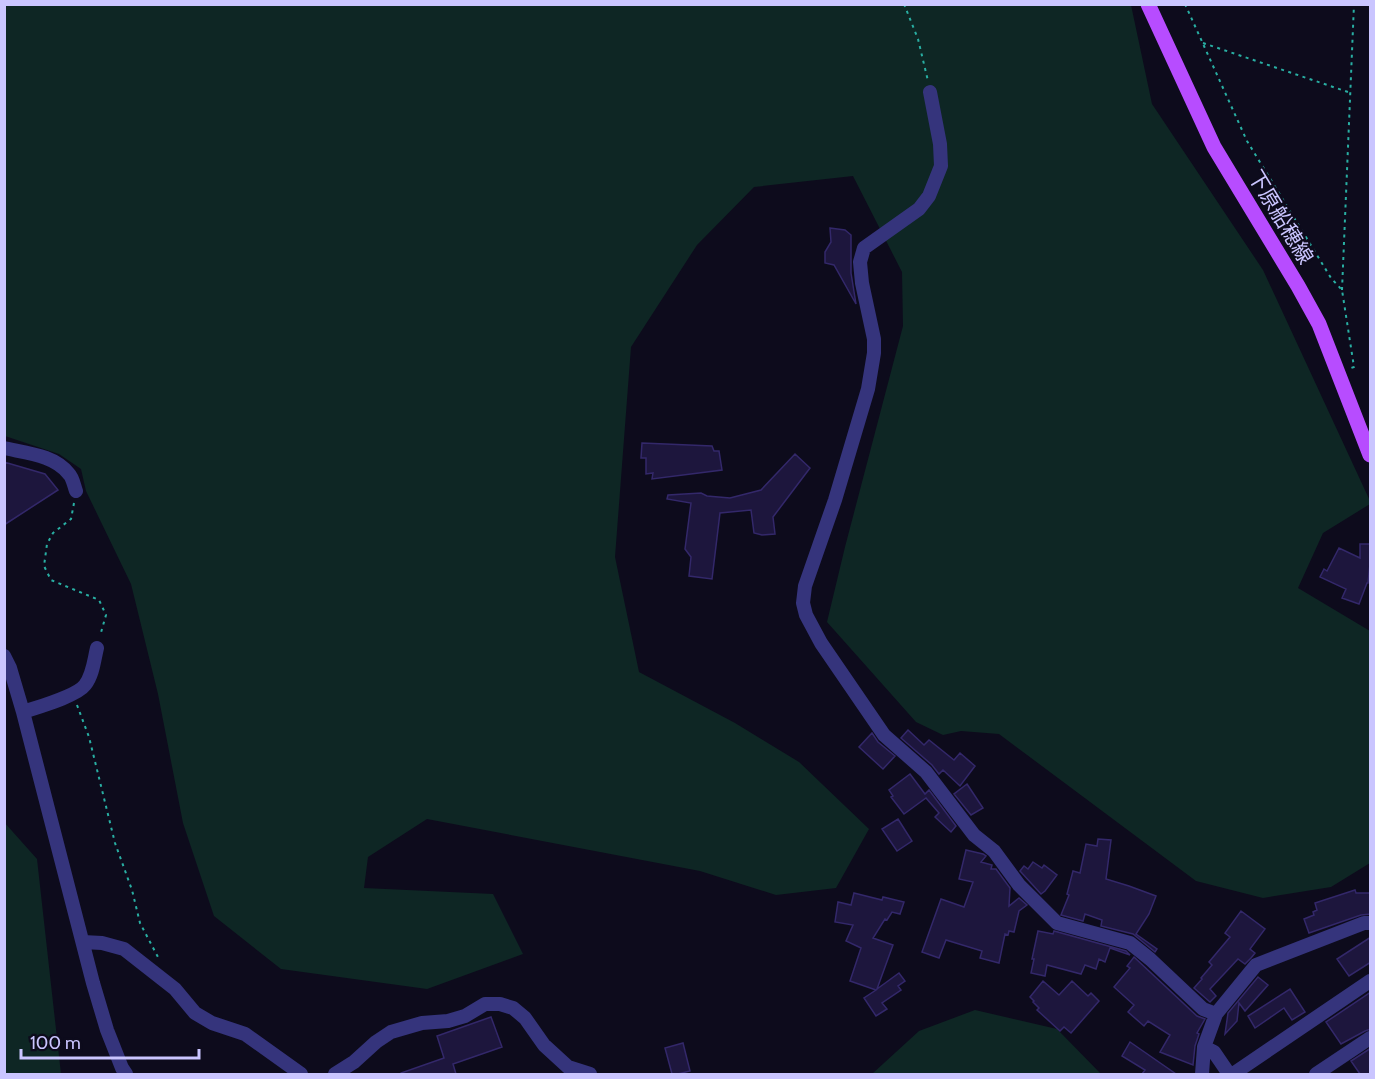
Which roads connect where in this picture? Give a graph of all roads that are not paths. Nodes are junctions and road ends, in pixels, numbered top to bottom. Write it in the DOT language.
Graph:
graph roads {
  1 [pos="1148,4"];
  2 [pos="930,92"];
  3 [pos="4,448"];
  4 [pos="1371,455"];
  5 [pos="76,491"];
  6 [pos="97,648"];
  7 [pos="4,656"];
  8 [pos="23,712"];
  9 [pos="1371,923"];
  10 [pos="83,942"];
  11 [pos="1371,981"];
  12 [pos="1216,1014"];
  13 [pos="1371,1038"];
  14 [pos="1204,1047"];
  15 [pos="126,1074"];
  16 [pos="301,1074"];
  17 [pos="335,1074"];
  18 [pos="590,1074"];
  19 [pos="1202,1074"];
  20 [pos="1231,1074"];
  21 [pos="1316,1074"];
  1 -- 4 [label="main road, 下原船穂線"];
  2 -- 12 [label="street"];
  3 -- 5 [label="street"];
  6 -- 8 [label="street"];
  7 -- 8 [label="street"];
  8 -- 10 [label="street"];
  9 -- 12 [label="street"];
  10 -- 15 [label="street"];
  10 -- 16 [label="street"];
  11 -- 20 [label="street"];
  12 -- 14 [label="street"];
  13 -- 21 [label="street"];
  14 -- 19 [label="street"];
  14 -- 20 [label="street"];
  17 -- 18 [label="street"];
}
